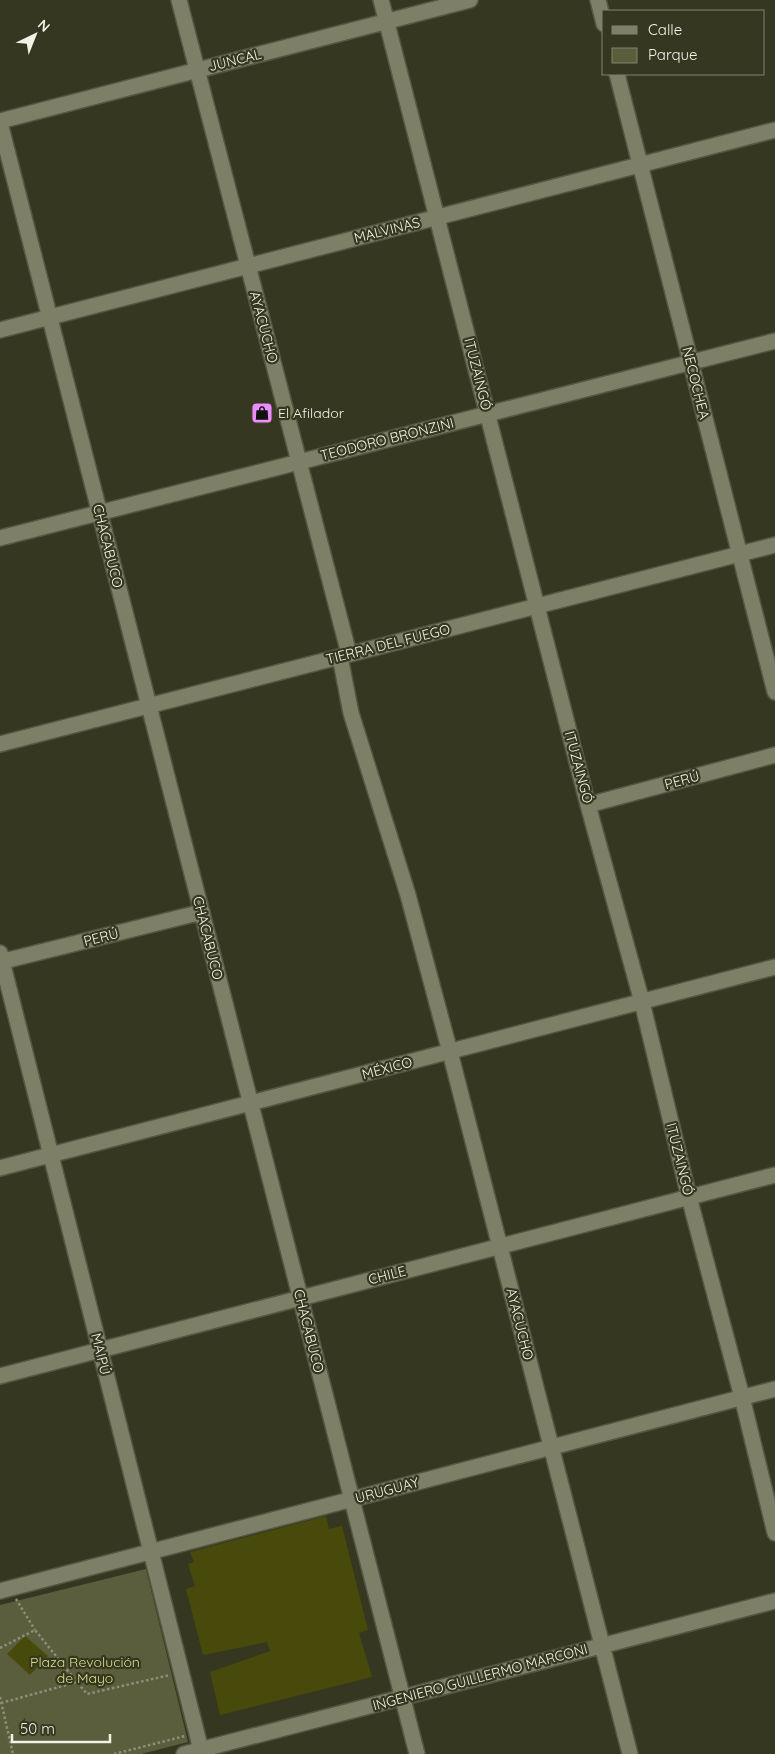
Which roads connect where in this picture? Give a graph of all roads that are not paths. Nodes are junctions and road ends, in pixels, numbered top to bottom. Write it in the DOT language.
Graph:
graph roads {
  1 [pos="179,0"];
  2 [pos="381,0"];
  3 [pos="470,0"];
  4 [pos="598,0"];
  5 [pos="602,16"];
  6 [pos="387,22"];
  7 [pos="197,70"];
  8 [pos="617,75"];
  9 [pos="0,122"];
  10 [pos="775,130"];
  11 [pos="640,165"];
  12 [pos="437,217"];
  13 [pos="248,266"];
  14 [pos="50,317"];
  15 [pos="0,330"];
  16 [pos="775,341"];
  17 [pos="691,362"];
  18 [pos="488,414"];
  19 [pos="299,462"];
  20 [pos="100,512"];
  21 [pos="0,538"];
  22 [pos="775,545"];
  23 [pos="740,554"];
  24 [pos="537,606"];
  25 [pos="344,655"];
  26 [pos="775,692"];
  27 [pos="149,705"];
  28 [pos="0,744"];
  29 [pos="775,754"];
  30 [pos="588,805"];
  31 [pos="202,912"];
  32 [pos="1,959"];
  33 [pos="775,967"];
  34 [pos="642,1002"];
  35 [pos="450,1052"];
  36 [pos="251,1103"];
  37 [pos="51,1155"];
  38 [pos="0,1168"];
  39 [pos="775,1175"];
  40 [pos="689,1197"];
  41 [pos="500,1246"];
  42 [pos="300,1298"];
  43 [pos="100,1350"];
  44 [pos="0,1376"];
  45 [pos="775,1389"];
  46 [pos="742,1397"];
  47 [pos="551,1447"];
  48 [pos="352,1499"];
  49 [pos="775,1534"];
  50 [pos="151,1551"];
  51 [pos="0,1591"];
  52 [pos="775,1601"];
  53 [pos="602,1646"];
  54 [pos="402,1697"];
  55 [pos="202,1752"];
  56 [pos="184,1754"];
  57 [pos="417,1754"];
  58 [pos="630,1754"];
  1 -- 7 [label="street, AYACUCHO"];
  2 -- 6 [label="street, ITUZAINGÓ"];
  3 -- 6 [label="street, JUNCAL"];
  4 -- 5 [label="street"];
  6 -- 7 [label="street, JUNCAL"];
  6 -- 12 [label="street, ITUZAINGÓ"];
  7 -- 9 [label="street, JUNCAL"];
  7 -- 13 [label="street, AYACUCHO"];
  8 -- 11 [label="street, NECOCHEA"];
  9 -- 14 [label="street, CHACABUCO"];
  10 -- 11 [label="street, MALVINAS"];
  11 -- 12 [label="street, MALVINAS"];
  11 -- 17 [label="street, NECOCHEA"];
  12 -- 13 [label="street, MALVINAS"];
  12 -- 18 [label="street, ITUZAINGÓ"];
  13 -- 14 [label="street, MALVINAS"];
  13 -- 19 [label="street, AYACUCHO"];
  14 -- 15 [label="street, MALVINAS"];
  14 -- 20 [label="street, CHACABUCO"];
  16 -- 17 [label="street, TEODORO BRONZINI"];
  17 -- 18 [label="street, TEODORO BRONZINI"];
  17 -- 23 [label="street, NECOCHEA"];
  18 -- 19 [label="street, TEODORO BRONZINI"];
  18 -- 24 [label="street, ITUZAINGÓ"];
  19 -- 20 [label="street, TEODORO BRONZINI"];
  19 -- 25 [label="street, AYACUCHO"];
  20 -- 21 [label="street, TEODORO BRONZINI"];
  20 -- 27 [label="street, CHACABUCO"];
  22 -- 23 [label="street, TIERRA DEL FUEGO"];
  23 -- 24 [label="street, TIERRA DEL FUEGO"];
  23 -- 26 [label="street, NECOCHEA"];
  24 -- 25 [label="street, TIERRA DEL FUEGO"];
  24 -- 30 [label="street, ITUZAINGÓ"];
  25 -- 27 [label="street, TIERRA DEL FUEGO"];
  25 -- 35 [label="street, AYACUCHO"];
  27 -- 28 [label="street, TIERRA DEL FUEGO"];
  27 -- 31 [label="street, CHACABUCO"];
  29 -- 30 [label="street, PERÚ"];
  30 -- 34 [label="street, ITUZAINGÓ"];
  31 -- 32 [label="street, PERÚ"];
  31 -- 36 [label="street, CHACABUCO"];
  32 -- 37 [label="street, MAIPÚ"];
  33 -- 34 [label="street, MÉXICO"];
  34 -- 35 [label="street, MÉXICO"];
  34 -- 40 [label="street, ITUZAINGÓ"];
  35 -- 36 [label="street, MÉXICO"];
  35 -- 41 [label="street, AYACUCHO"];
  36 -- 37 [label="street, MÉXICO"];
  36 -- 42 [label="street, CHACABUCO"];
  37 -- 38 [label="street, MÉXICO"];
  37 -- 43 [label="street, MAIPÚ"];
  39 -- 40 [label="street, CHILE"];
  40 -- 41 [label="street, CHILE"];
  40 -- 46 [label="street, ITUZAINGÓ"];
  41 -- 42 [label="street, CHILE"];
  41 -- 47 [label="street, AYACUCHO"];
  42 -- 43 [label="street, CHILE"];
  42 -- 48 [label="street, CHACABUCO"];
  43 -- 44 [label="street, CHILE"];
  43 -- 50 [label="street, MAIPÚ"];
  45 -- 46 [label="street, URUGUAY"];
  46 -- 47 [label="street, URUGUAY"];
  46 -- 49 [label="street, ITUZAINGÓ"];
  47 -- 48 [label="street, URUGUAY"];
  47 -- 53 [label="street, AYACUCHO"];
  48 -- 50 [label="street, URUGUAY"];
  48 -- 54 [label="street, CHACABUCO"];
  50 -- 51 [label="street, URUGUAY"];
  50 -- 55 [label="street, MAIPÚ"];
  52 -- 53 [label="street, INGENIERO GUILLERMO MARCONI"];
  53 -- 54 [label="street, INGENIERO GUILLERMO MARCONI"];
  53 -- 58 [label="street, AYACUCHO"];
  54 -- 55 [label="street, INGENIERO GUILLERMO MARCONI"];
  54 -- 57 [label="street, CHACABUCO"];
  55 -- 56 [label="street, INGENIERO GUILLERMO MARCONI"];
}
